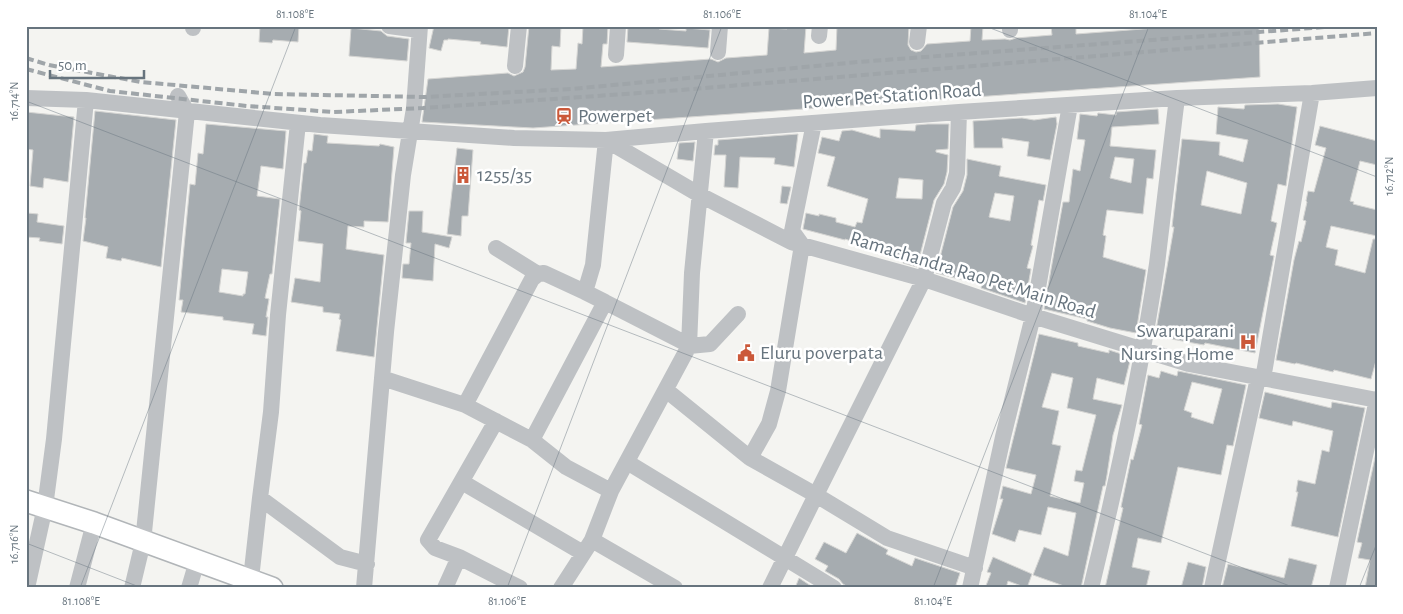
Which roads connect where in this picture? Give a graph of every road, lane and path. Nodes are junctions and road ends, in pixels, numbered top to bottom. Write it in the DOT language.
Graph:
graph roads {
  1 [pos="389,26"];
  2 [pos="519,26"];
  3 [pos="618,26"];
  4 [pos="720,26"];
  5 [pos="420,28"];
  6 [pos="718,52"];
  7 [pos="616,55"];
  8 [pos="515,66"];
  9 [pos="1377,88"];
  10 [pos="1312,93"];
  11 [pos="178,96"];
  12 [pos="26,98"];
  13 [pos="1177,98"];
  14 [pos="86,100"];
  15 [pos="1070,104"];
  16 [pos="187,112"];
  17 [pos="960,112"];
  18 [pos="298,123"];
  19 [pos="814,123"];
  20 [pos="411,131"];
  21 [pos="706,131"];
  22 [pos="606,140"];
  23 [pos="700,195"];
  24 [pos="802,245"];
  25 [pos="496,248"];
  26 [pos="538,274"];
  27 [pos="924,279"];
  28 [pos="585,292"];
  29 [pos="605,302"];
  30 [pos="738,314"];
  31 [pos="1033,316"];
  32 [pos="689,346"];
  33 [pos="1142,350"];
  34 [pos="382,378"];
  35 [pos="1260,379"];
  36 [pos="666,390"];
  37 [pos="1377,400"];
  38 [pos="465,405"];
  39 [pos="496,421"];
  40 [pos="532,440"];
  41 [pos="750,458"];
  42 [pos="627,462"];
  43 [pos="462,482"];
  44 [pos="611,491"];
  45 [pos="816,495"];
  46 [pos="260,498"];
  47 [pos="36,504"];
  48 [pos="94,523"];
  49 [pos="143,542"];
  50 [pos="588,547"];
  51 [pos="460,557"];
  52 [pos="785,557"];
  53 [pos="197,561"];
  54 [pos="367,564"];
  55 [pos="975,568"];
  56 [pos="249,583"];
  57 [pos="509,586"];
  58 [pos="27,588"];
  59 [pos="77,588"];
  60 [pos="132,588"];
  61 [pos="189,588"];
  62 [pos="272,588"];
  63 [pos="364,588"];
  64 [pos="445,588"];
  65 [pos="561,588"];
  66 [pos="675,588"];
  67 [pos="770,588"];
  68 [pos="834,588"];
  69 [pos="970,588"];
  70 [pos="1091,588"];
  71 [pos="1212,588"];
  72 [pos="1337,588"];
  1 -- 5 [label="street"];
  2 -- 8 [label="street"];
  3 -- 7 [label="street"];
  4 -- 6 [label="street"];
  5 -- 20 [label="street"];
  9 -- 10 [label="street, Power Pet Station Road"];
  10 -- 13 [label="street, Power Pet Station Road"];
  10 -- 35 [label="street"];
  11 -- 16 [label="street"];
  12 -- 14 [label="street, Power Pet Station Road"];
  13 -- 15 [label="street, Power Pet Station Road"];
  13 -- 33 [label="street"];
  14 -- 16 [label="street, Power Pet Station Road"];
  14 -- 47 [label="street"];
  15 -- 17 [label="street, Power Pet Station Road"];
  15 -- 31 [label="street"];
  16 -- 18 [label="street, Power Pet Station Road"];
  16 -- 49 [label="street"];
  17 -- 19 [label="street, Power Pet Station Road"];
  17 -- 27 [label="street"];
  18 -- 20 [label="street, Power Pet Station Road"];
  18 -- 46 [label="street"];
  19 -- 21 [label="street, Power Pet Station Road"];
  19 -- 24 [label="street"];
  20 -- 22 [label="street, Power Pet Station Road"];
  20 -- 34 [label="street"];
  21 -- 22 [label="street, Power Pet Station Road"];
  21 -- 23 [label="street"];
  22 -- 23 [label="street, Ramachandra Rao Pet Main Road"];
  22 -- 28 [label="street"];
  23 -- 24 [label="street, Ramachandra Rao Pet Main Road"];
  23 -- 32 [label="street"];
  24 -- 27 [label="street, Ramachandra Rao Pet Main Road"];
  24 -- 41 [label="street"];
  25 -- 26 [label="street"];
  26 -- 28 [label="street"];
  26 -- 38 [label="street"];
  27 -- 31 [label="street, Ramachandra Rao Pet Main Road"];
  27 -- 45 [label="street"];
  28 -- 29 [label="street"];
  29 -- 32 [label="street"];
  29 -- 40 [label="street"];
  30 -- 32 [label="street"];
  31 -- 33 [label="street, Ramachandra Rao Pet Main Road"];
  31 -- 55 [label="street"];
  32 -- 36 [label="street"];
  33 -- 35 [label="street, Ramachandra Rao Pet Main Road"];
  33 -- 70 [label="street"];
  34 -- 38 [label="street"];
  34 -- 54 [label="street"];
  35 -- 37 [label="street, Ramachandra Rao Pet Main Road"];
  35 -- 71 [label="street"];
  36 -- 41 [label="street"];
  36 -- 42 [label="street"];
  37 -- 72 [label="street"];
  38 -- 39 [label="street"];
  39 -- 40 [label="street"];
  39 -- 43 [label="street"];
  40 -- 44 [label="street"];
  41 -- 45 [label="street"];
  42 -- 44 [label="street"];
  42 -- 52 [label="street"];
  43 -- 50 [label="street"];
  43 -- 51 [label="street"];
  44 -- 50 [label="street"];
  45 -- 52 [label="street"];
  45 -- 55 [label="street"];
  46 -- 54 [label="street"];
  46 -- 56 [label="street"];
  47 -- 48 [label="main road"];
  47 -- 58 [label="street"];
  48 -- 49 [label="main road"];
  48 -- 59 [label="street"];
  49 -- 53 [label="main road"];
  49 -- 60 [label="street"];
  50 -- 65 [label="street"];
  50 -- 66 [label="street"];
  51 -- 57 [label="street"];
  51 -- 64 [label="street"];
  52 -- 67 [label="street"];
  52 -- 68 [label="street"];
  53 -- 56 [label="main road"];
  53 -- 61 [label="street"];
  54 -- 63 [label="street"];
  55 -- 69 [label="street"];
  56 -- 62 [label="main road"];
}
